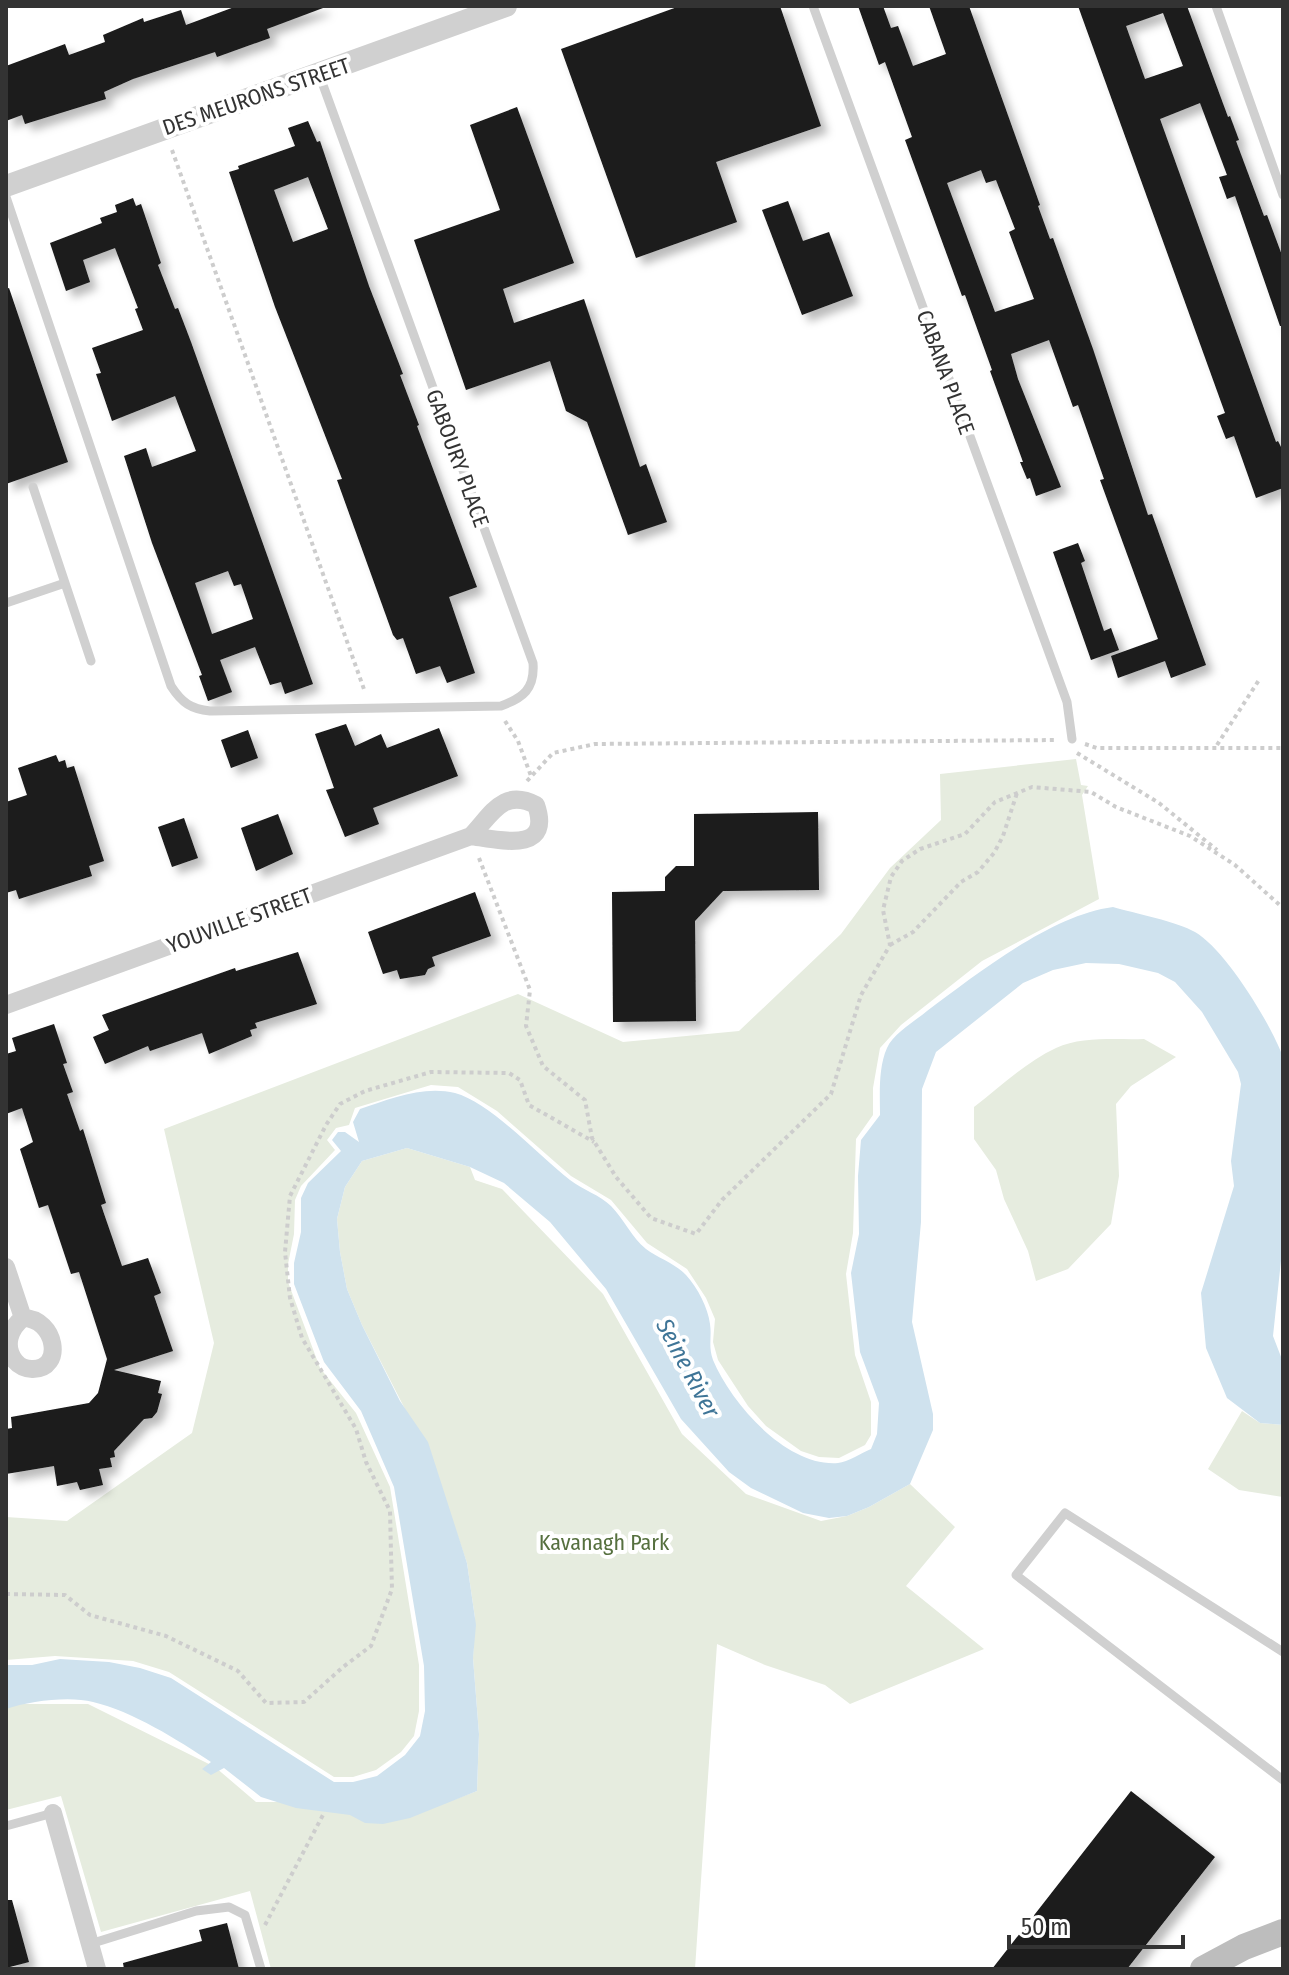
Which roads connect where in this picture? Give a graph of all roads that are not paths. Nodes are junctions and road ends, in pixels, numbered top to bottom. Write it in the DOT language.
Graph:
graph roads {
  1 [pos="506,6"];
  2 [pos="813,6"];
  3 [pos="1216,6"];
  4 [pos="319,74"];
  5 [pos="6,186"];
  6 [pos="1283,195"];
  7 [pos="6,197"];
  8 [pos="33,487"];
  9 [pos="65,583"];
  10 [pos="6,603"];
  11 [pos="91,661"];
  12 [pos="1072,739"];
  13 [pos="471,836"];
  14 [pos="6,1003"];
  15 [pos="6,1267"];
  16 [pos="23,1318"];
  17 [pos="1283,1652"];
  18 [pos="1283,1780"];
  19 [pos="53,1813"];
  20 [pos="6,1826"];
  21 [pos="1283,1932"];
  22 [pos="90,1944"];
  23 [pos="97,1969"];
  24 [pos="261,1969"];
  25 [pos="1203,1969"];
  1 -- 4 [label="street, DES MEURONS STREET"];
  2 -- 12 [label="lane, CABANA PLACE"];
  3 -- 6 [label="lane"];
  4 -- 5 [label="street, DES MEURONS STREET"];
  4 -- 7 [label="lane, GABOURY PLACE"];
  8 -- 9 [label="lane"];
  9 -- 10 [label="lane"];
  9 -- 11 [label="lane"];
  13 -- 13 [label="street, YOUVILLE STREET"];
  13 -- 14 [label="street, YOUVILLE STREET"];
  15 -- 16 [label="street"];
  17 -- 18 [label="lane"];
  19 -- 20 [label="lane"];
  19 -- 22 [label="street"];
  21 -- 25 [label="main road"];
  22 -- 23 [label="street"];
  22 -- 24 [label="lane"];
}
